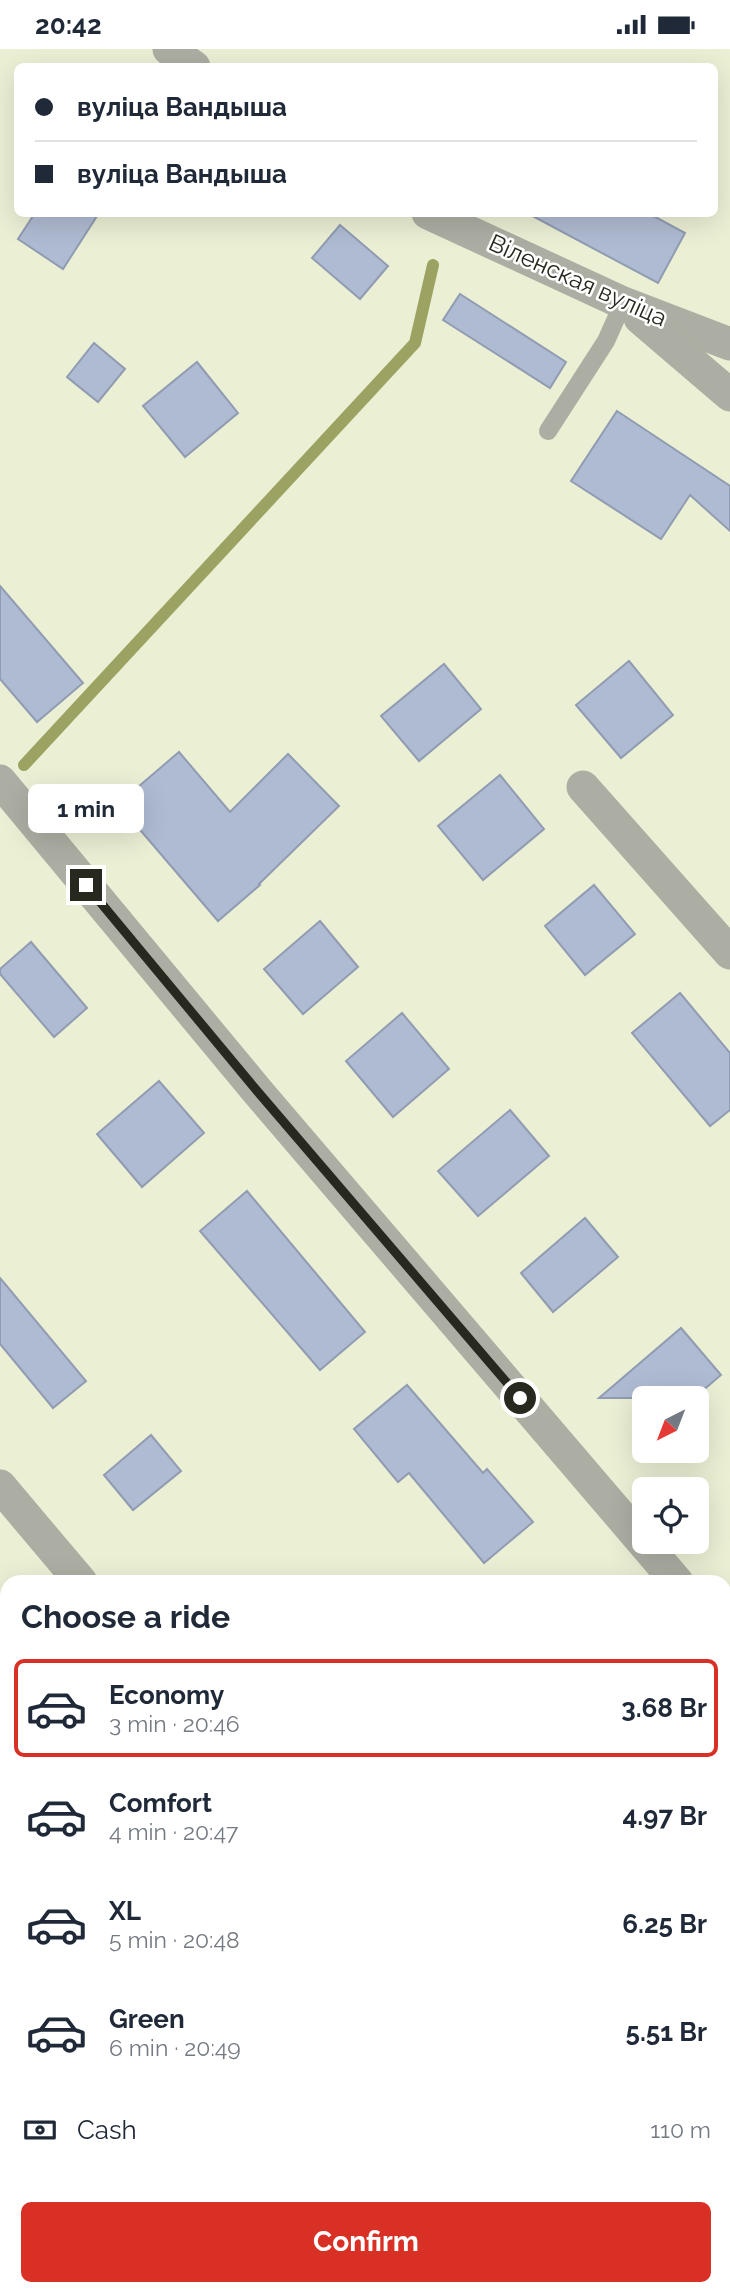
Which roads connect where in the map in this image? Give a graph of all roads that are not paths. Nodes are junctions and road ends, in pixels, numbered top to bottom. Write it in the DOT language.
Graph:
graph roads {
  1 [pos="169,49"];
  2 [pos="188,63"];
  3 [pos="437,217"];
  4 [pos="623,303"];
  5 [pos="730,344"];
  6 [pos="730,395"];
  7 [pos="548,431"];
  8 [pos="0,781"];
  9 [pos="583,787"];
  10 [pos="730,953"];
  11 [pos="0,1486"];
  12 [pos="75,1575"];
  13 [pos="671,1575"];
  1 -- 2 [label="street"];
  3 -- 4 [label="street, Віленская вуліца"];
  4 -- 5 [label="street, Віленская вуліца"];
  4 -- 6 [label="street"];
  4 -- 7 [label="lane"];
  8 -- 13 [label="street"];
  9 -- 10 [label="street"];
  11 -- 12 [label="street"];
}
